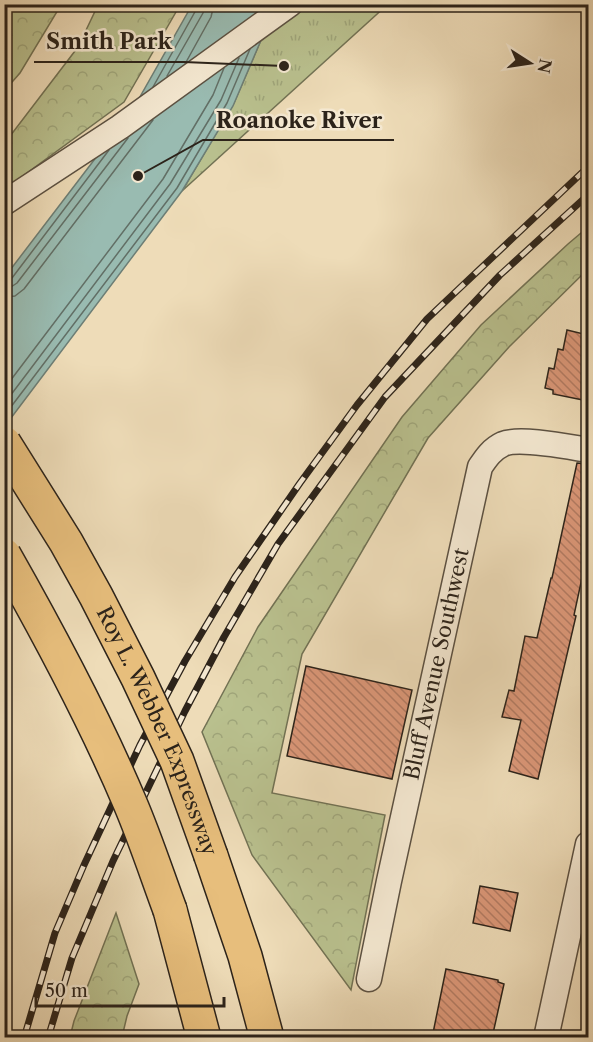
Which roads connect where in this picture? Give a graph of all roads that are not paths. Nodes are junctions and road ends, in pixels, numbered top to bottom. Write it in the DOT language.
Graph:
graph roads {
  1 [pos="290,4"];
  2 [pos="4,203"];
  3 [pos="4,443"];
  4 [pos="588,450"];
  5 [pos="4,555"];
  6 [pos="588,844"];
  7 [pos="369,979"];
  8 [pos="204,1036"];
  9 [pos="267,1038"];
  10 [pos="546,1038"];
  1 -- 2 [label="street"];
  3 -- 9 [label="highway, Roy L. Webber Expressway, bridge"];
  4 -- 7 [label="street, Bluff Avenue Southwest"];
  5 -- 8 [label="highway, bridge"];
  6 -- 10 [label="street"];
}
